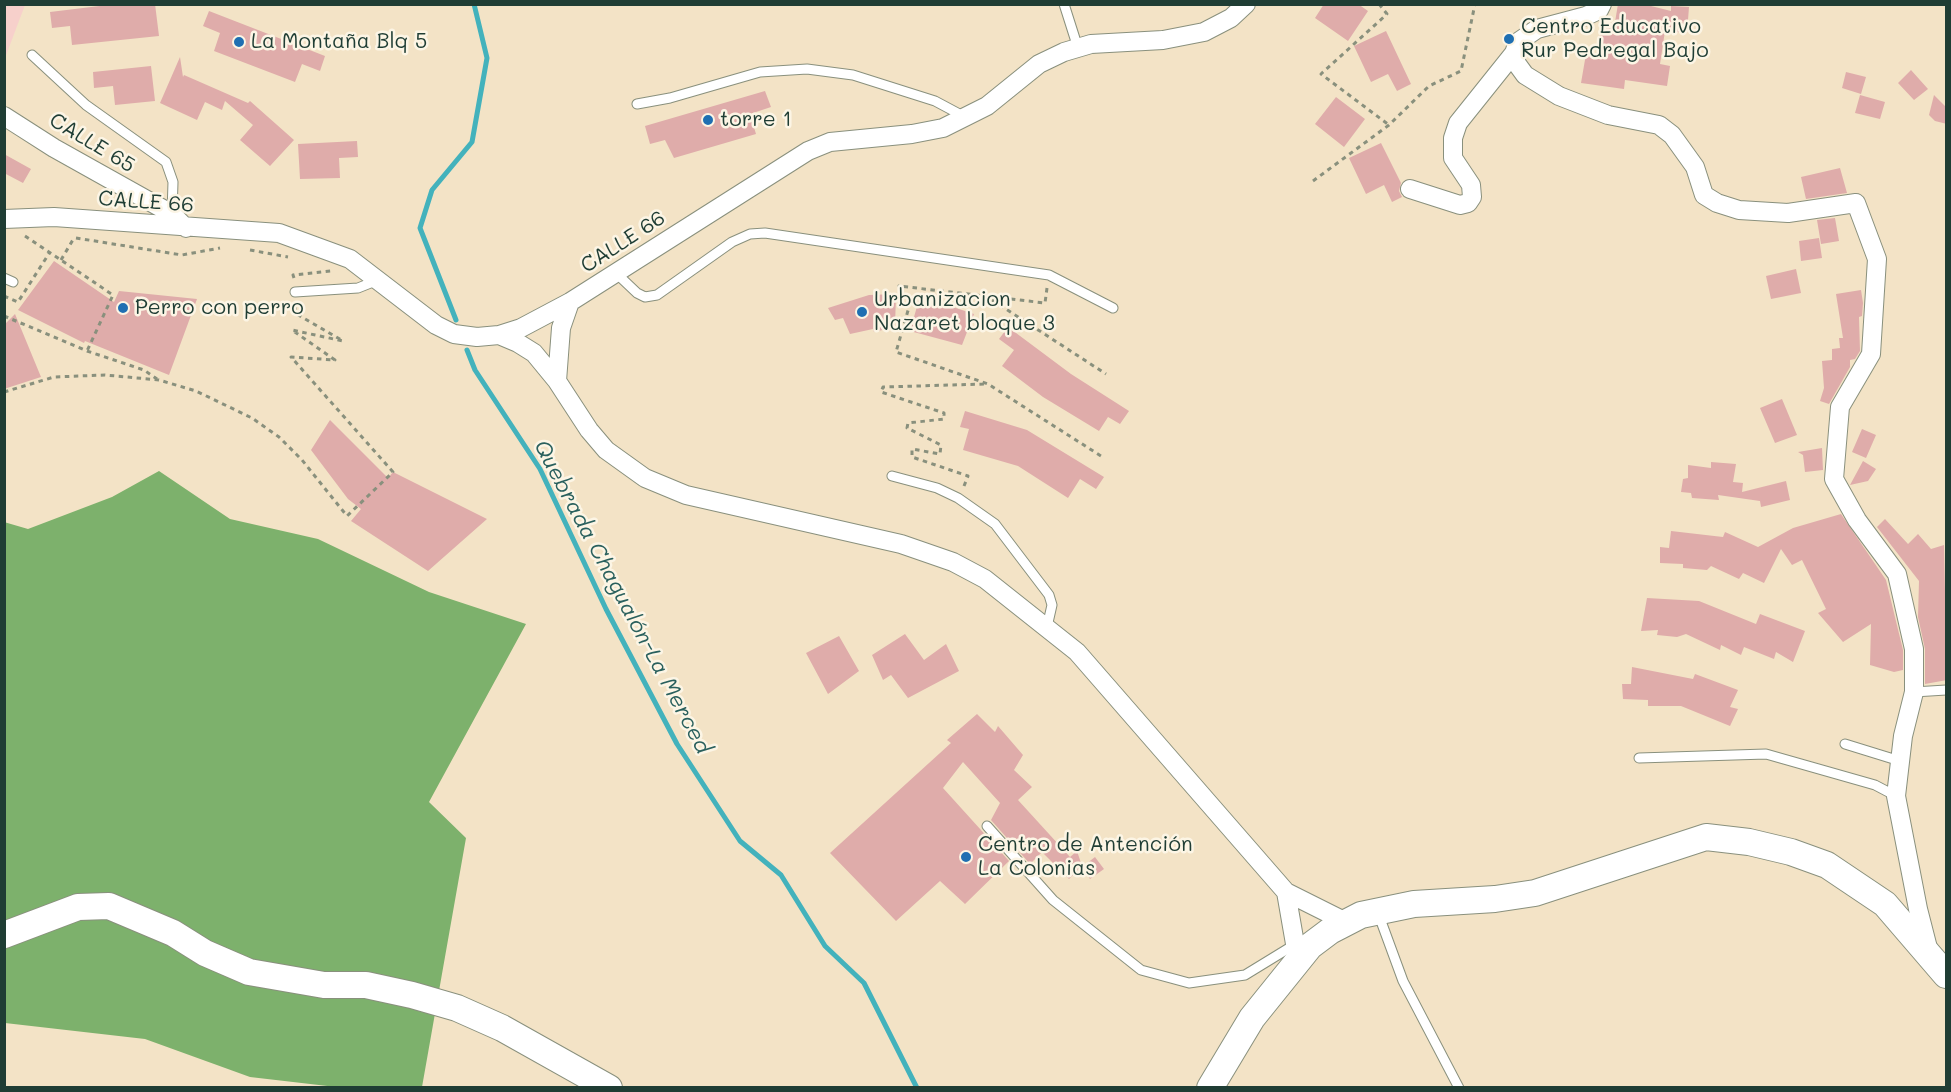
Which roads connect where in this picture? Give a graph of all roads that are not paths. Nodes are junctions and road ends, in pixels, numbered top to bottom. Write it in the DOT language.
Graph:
graph roads {
  1 [pos="1064,4"];
  2 [pos="1246,4"];
  3 [pos="1602,4"];
  4 [pos="1078,48"];
  5 [pos="1514,53"];
  6 [pos="32,55"];
  7 [pos="637,104"];
  8 [pos="4,116"];
  9 [pos="965,117"];
  10 [pos="1410,189"];
  11 [pos="172,214"];
  12 [pos="4,219"];
  13 [pos="186,228"];
  14 [pos="616,274"];
  15 [pos="378,280"];
  16 [pos="295,292"];
  17 [pos="570,302"];
  18 [pos="1113,308"];
  19 [pos="499,335"];
  20 [pos="557,381"];
  21 [pos="892,476"];
  22 [pos="1047,627"];
  23 [pos="1947,690"];
  24 [pos="1914,692"];
  25 [pos="1845,744"];
  26 [pos="1639,758"];
  27 [pos="1900,761"];
  28 [pos="1896,796"];
  29 [pos="987,826"];
  30 [pos="1286,892"];
  31 [pos="1377,910"];
  32 [pos="1346,922"];
  33 [pos="4,935"];
  34 [pos="1296,953"];
  35 [pos="1939,966"];
  36 [pos="609,1088"];
  37 [pos="1210,1088"];
  38 [pos="1459,1088"];
  1 -- 4 [label="lane"];
  2 -- 4 [label="street, CALLE 66"];
  3 -- 5 [label="street"];
  4 -- 9 [label="street, CALLE 66"];
  5 -- 10 [label="street"];
  5 -- 24 [label="street"];
  6 -- 11 [label="lane"];
  7 -- 9 [label="lane"];
  8 -- 11 [label="street, CALLE 65"];
  9 -- 14 [label="street, CALLE 66"];
  11 -- 13 [label="street, CALLE 65"];
  12 -- 13 [label="street, CALLE 66"];
  13 -- 15 [label="street, CALLE 66"];
  14 -- 17 [label="street, CALLE 66"];
  14 -- 18 [label="lane"];
  15 -- 16 [label="lane"];
  15 -- 19 [label="street, CALLE 66"];
  17 -- 19 [label="street, CALLE 66"];
  17 -- 20 [label="street"];
  19 -- 20 [label="street"];
  20 -- 22 [label="street"];
  21 -- 22 [label="lane"];
  22 -- 30 [label="street"];
  23 -- 24 [label="lane"];
  24 -- 27 [label="street"];
  25 -- 27 [label="lane"];
  26 -- 28 [label="lane"];
  27 -- 28 [label="street"];
  28 -- 35 [label="street"];
  29 -- 34 [label="lane"];
  30 -- 32 [label="street"];
  30 -- 34 [label="street"];
  31 -- 32 [label="main road"];
  31 -- 35 [label="main road"];
  31 -- 38 [label="lane"];
  32 -- 34 [label="main road"];
  33 -- 36 [label="main road"];
  34 -- 37 [label="main road"];
}
